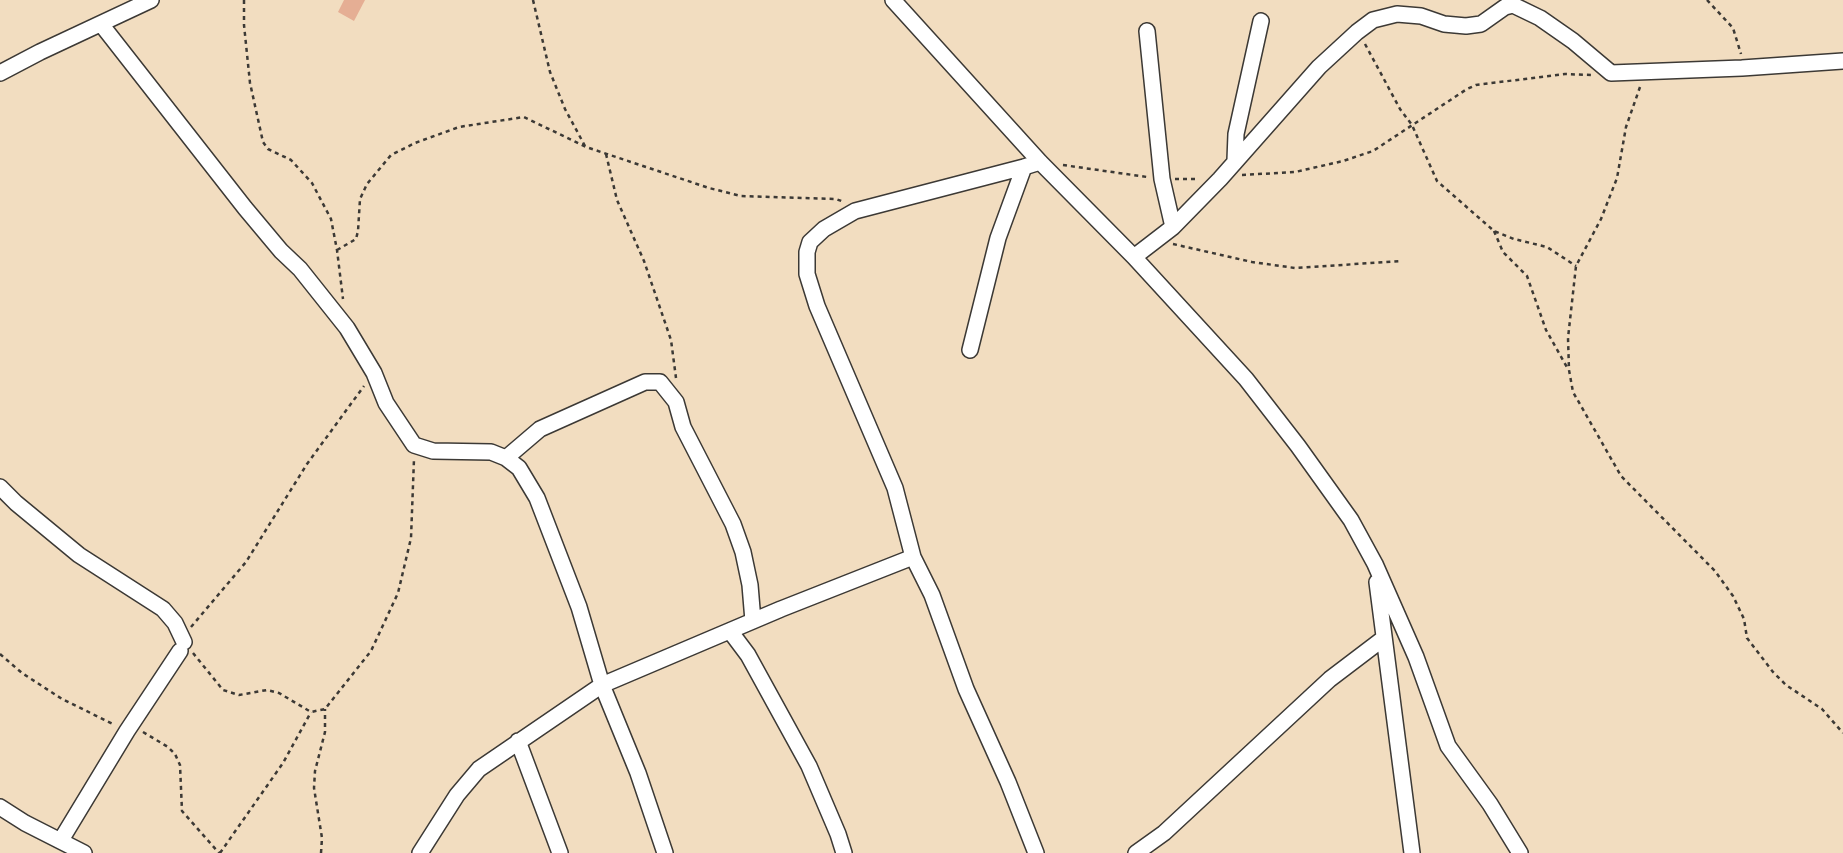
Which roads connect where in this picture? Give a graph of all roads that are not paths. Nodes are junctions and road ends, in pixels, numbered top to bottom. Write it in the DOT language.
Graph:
graph roads {
  1 [pos="151,0"];
  2 [pos="894,0"];
  3 [pos="1262,21"];
  4 [pos="101,24"];
  5 [pos="1148,31"];
  6 [pos="1843,61"];
  7 [pos="0,72"];
  8 [pos="1235,160"];
  9 [pos="1040,162"];
  10 [pos="1024,167"];
  11 [pos="1173,227"];
  12 [pos="1134,257"];
  13 [pos="970,350"];
  14 [pos="506,458"];
  15 [pos="0,487"];
  16 [pos="913,557"];
  17 [pos="1375,564"];
  18 [pos="754,621"];
  19 [pos="730,631"];
  20 [pos="1384,638"];
  21 [pos="602,686"];
  22 [pos="518,741"];
  23 [pos="0,807"];
  24 [pos="1410,836"];
  25 [pos="61,840"];
  26 [pos="84,853"];
  27 [pos="420,853"];
  28 [pos="560,853"];
  29 [pos="665,853"];
  30 [pos="844,853"];
  31 [pos="1036,853"];
  32 [pos="1136,853"];
  33 [pos="1403,853"];
  34 [pos="1412,853"];
  35 [pos="1520,853"];
  1 -- 4 [label="street"];
  2 -- 9 [label="street"];
  3 -- 8 [label="street"];
  4 -- 7 [label="street"];
  4 -- 14 [label="street"];
  5 -- 11 [label="street"];
  6 -- 8 [label="street"];
  8 -- 11 [label="street"];
  9 -- 10 [label="street"];
  9 -- 12 [label="street"];
  10 -- 13 [label="street"];
  10 -- 16 [label="street"];
  11 -- 12 [label="street"];
  12 -- 17 [label="street"];
  14 -- 18 [label="street"];
  14 -- 21 [label="street"];
  15 -- 25 [label="street"];
  16 -- 18 [label="street"];
  16 -- 31 [label="street"];
  17 -- 20 [label="street"];
  17 -- 35 [label="street"];
  18 -- 19 [label="street"];
  19 -- 21 [label="street"];
  19 -- 30 [label="street"];
  20 -- 24 [label="street"];
  20 -- 32 [label="street"];
  21 -- 22 [label="street"];
  21 -- 29 [label="street"];
  22 -- 27 [label="street"];
  22 -- 28 [label="street"];
  23 -- 25 [label="street"];
  24 -- 33 [label="street"];
  24 -- 34 [label="street"];
  25 -- 26 [label="street"];
}
